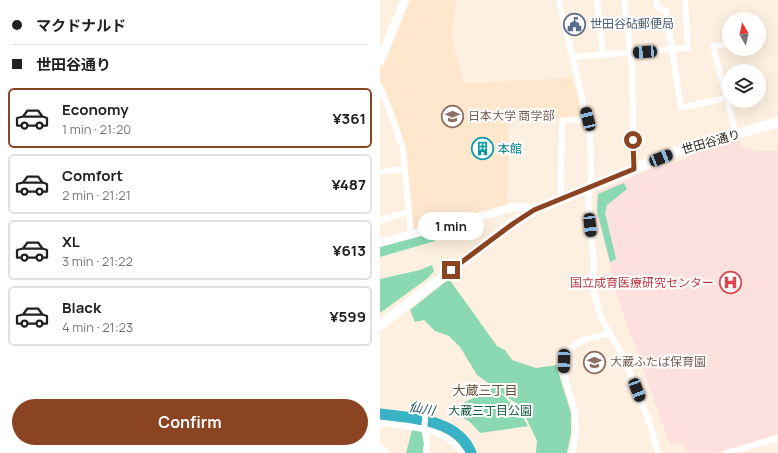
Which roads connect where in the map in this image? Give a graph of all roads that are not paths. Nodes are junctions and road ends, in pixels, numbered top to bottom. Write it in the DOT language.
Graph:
graph roads {
  1 [pos="405,0"];
  2 [pos="559,0"];
  3 [pos="597,0"];
  4 [pos="624,0"];
  5 [pos="656,0"];
  6 [pos="686,0"];
  7 [pos="722,45"];
  8 [pos="673,50"];
  9 [pos="631,53"];
  10 [pos="604,55"];
  11 [pos="572,57"];
  12 [pos="380,61"];
  13 [pos="722,82"];
  14 [pos="380,88"];
  15 [pos="722,99"];
  16 [pos="729,108"];
  17 [pos="588,119"];
  18 [pos="778,122"];
  19 [pos="734,135"];
  20 [pos="405,169"];
  21 [pos="634,169"];
  22 [pos="380,172"];
  23 [pos="589,188"];
  24 [pos="562,199"];
  25 [pos="507,209"];
  26 [pos="534,210"];
  27 [pos="409,212"];
  28 [pos="380,220"];
  29 [pos="514,223"];
  30 [pos="411,235"];
  31 [pos="380,243"];
  32 [pos="380,325"];
  33 [pos="610,333"];
  34 [pos="426,413"];
  35 [pos="380,423"];
  36 [pos="424,429"];
  37 [pos="778,438"];
  38 [pos="380,448"];
  39 [pos="387,453"];
  40 [pos="426,453"];
  41 [pos="462,453"];
  42 [pos="572,453"];
  43 [pos="658,453"];
  44 [pos="727,453"];
  1 -- 12 [label="main road"];
  2 -- 11 [label="street"];
  3 -- 10 [label="street"];
  4 -- 9 [label="street"];
  5 -- 8 [label="street"];
  6 -- 8 [label="street"];
  7 -- 13 [label="street"];
  8 -- 9 [label="street"];
  8 -- 15 [label="street"];
  9 -- 10 [label="street"];
  9 -- 21 [label="street"];
  10 -- 11 [label="street"];
  11 -- 17 [label="street"];
  14 -- 20 [label="street"];
  16 -- 19 [label="street"];
  17 -- 23 [label="street"];
  17 -- 24 [label="street"];
  18 -- 19 [label="main road, 世田谷通り"];
  19 -- 21 [label="main road, 世田谷通り"];
  20 -- 22 [label="street"];
  20 -- 27 [label="street"];
  21 -- 23 [label="main road, 世田谷通り"];
  23 -- 24 [label="main road, 世田谷通り"];
  23 -- 33 [label="street"];
  24 -- 26 [label="main road, 世田谷通り"];
  25 -- 26 [label="street"];
  25 -- 29 [label="street"];
  25 -- 30 [label="street"];
  26 -- 29 [label="main road, 世田谷通り"];
  27 -- 28 [label="street"];
  27 -- 30 [label="street"];
  29 -- 32 [label="main road, 世田谷通り"];
  30 -- 31 [label="street"];
  33 -- 42 [label="street"];
  33 -- 43 [label="street"];
  34 -- 36 [label="street"];
  35 -- 36 [label="street"];
  36 -- 40 [label="street"];
  36 -- 41 [label="street"];
  37 -- 44 [label="street"];
  38 -- 39 [label="street"];
}
